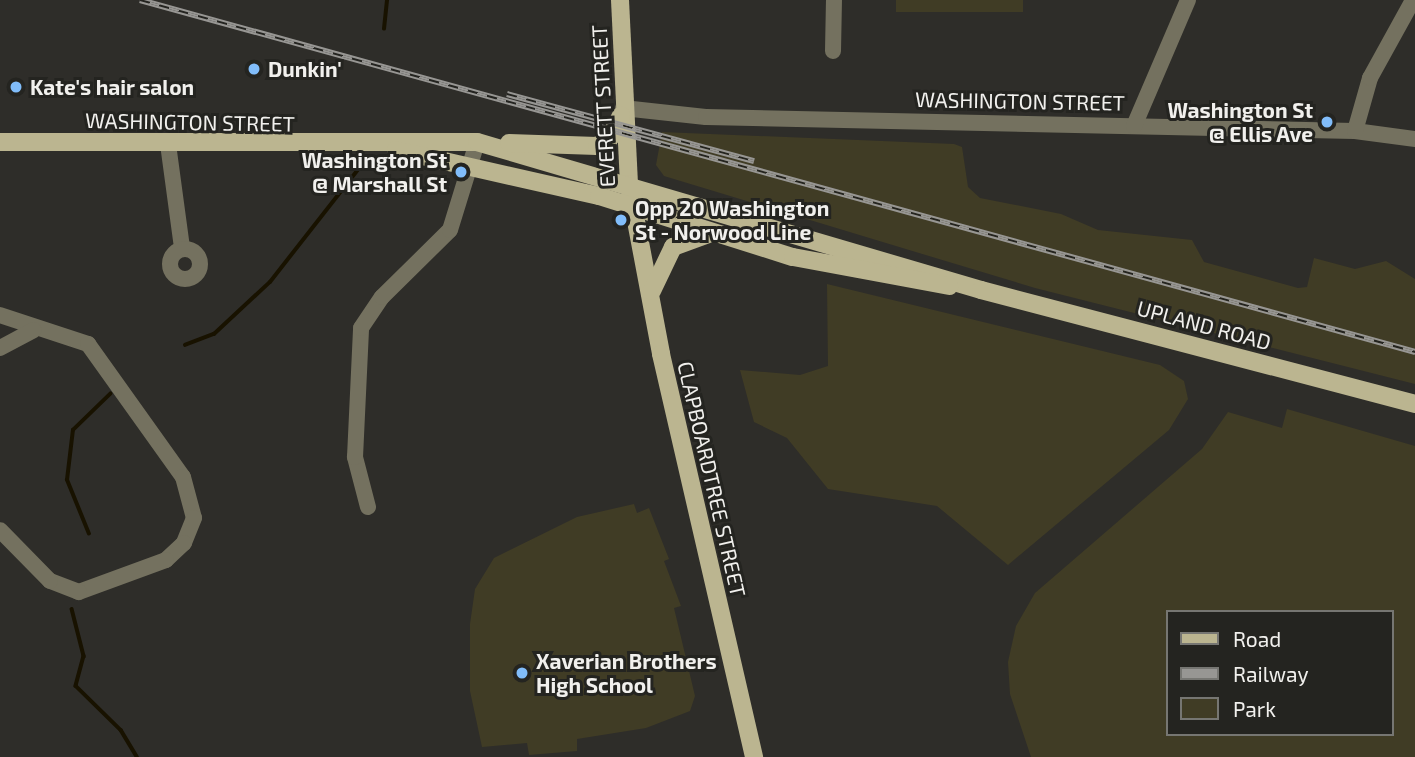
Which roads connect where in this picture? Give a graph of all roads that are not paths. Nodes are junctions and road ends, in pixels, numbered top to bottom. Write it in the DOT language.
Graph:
graph roads {
  1 [pos="620,0"];
  2 [pos="834,0"];
  3 [pos="1188,0"];
  4 [pos="1413,0"];
  5 [pos="833,51"];
  6 [pos="623,108"];
  7 [pos="1134,126"];
  8 [pos="1356,131"];
  9 [pos="1415,139"];
  10 [pos="0,142"];
  11 [pos="477,142"];
  12 [pos="168,144"];
  13 [pos="379,146"];
  14 [pos="472,164"];
  15 [pos="629,184"];
  16 [pos="634,209"];
  17 [pos="716,234"];
  18 [pos="181,248"];
  19 [pos="981,290"];
  20 [pos="651,294"];
  21 [pos="0,315"];
  22 [pos="34,330"];
  23 [pos="0,348"];
  24 [pos="1415,404"];
  25 [pos="368,507"];
  26 [pos="0,530"];
  27 [pos="754,757"];
  1 -- 6 [label="main road, EVERETT STREET"];
  2 -- 5 [label="street"];
  3 -- 7 [label="street"];
  4 -- 8 [label="street"];
  6 -- 7 [label="street, WASHINGTON STREET"];
  6 -- 11 [label="main road"];
  6 -- 15 [label="main road, EVERETT STREET"];
  7 -- 8 [label="street, WASHINGTON STREET"];
  8 -- 9 [label="street, WASHINGTON STREET"];
  10 -- 12 [label="main road, WASHINGTON STREET"];
  11 -- 13 [label="main road, WASHINGTON STREET"];
  11 -- 14 [label="street"];
  11 -- 15 [label="main road, WASHINGTON STREET"];
  12 -- 13 [label="main road, WASHINGTON STREET"];
  12 -- 18 [label="street"];
  13 -- 14 [label="main road, WASHINGTON STREET"];
  14 -- 16 [label="main road, WASHINGTON STREET"];
  14 -- 25 [label="street"];
  15 -- 16 [label="main road, EVERETT STREET"];
  15 -- 19 [label="main road, UPLAND ROAD"];
  16 -- 17 [label="main road, UPLAND ROAD"];
  16 -- 20 [label="main road, CLAPBOARDTREE STREET"];
  17 -- 19 [label="main road, UPLAND ROAD"];
  17 -- 20 [label="main road"];
  19 -- 24 [label="main road, UPLAND ROAD"];
  20 -- 27 [label="main road, CLAPBOARDTREE STREET"];
  21 -- 22 [label="street"];
  22 -- 23 [label="street"];
  22 -- 26 [label="street"];
}
